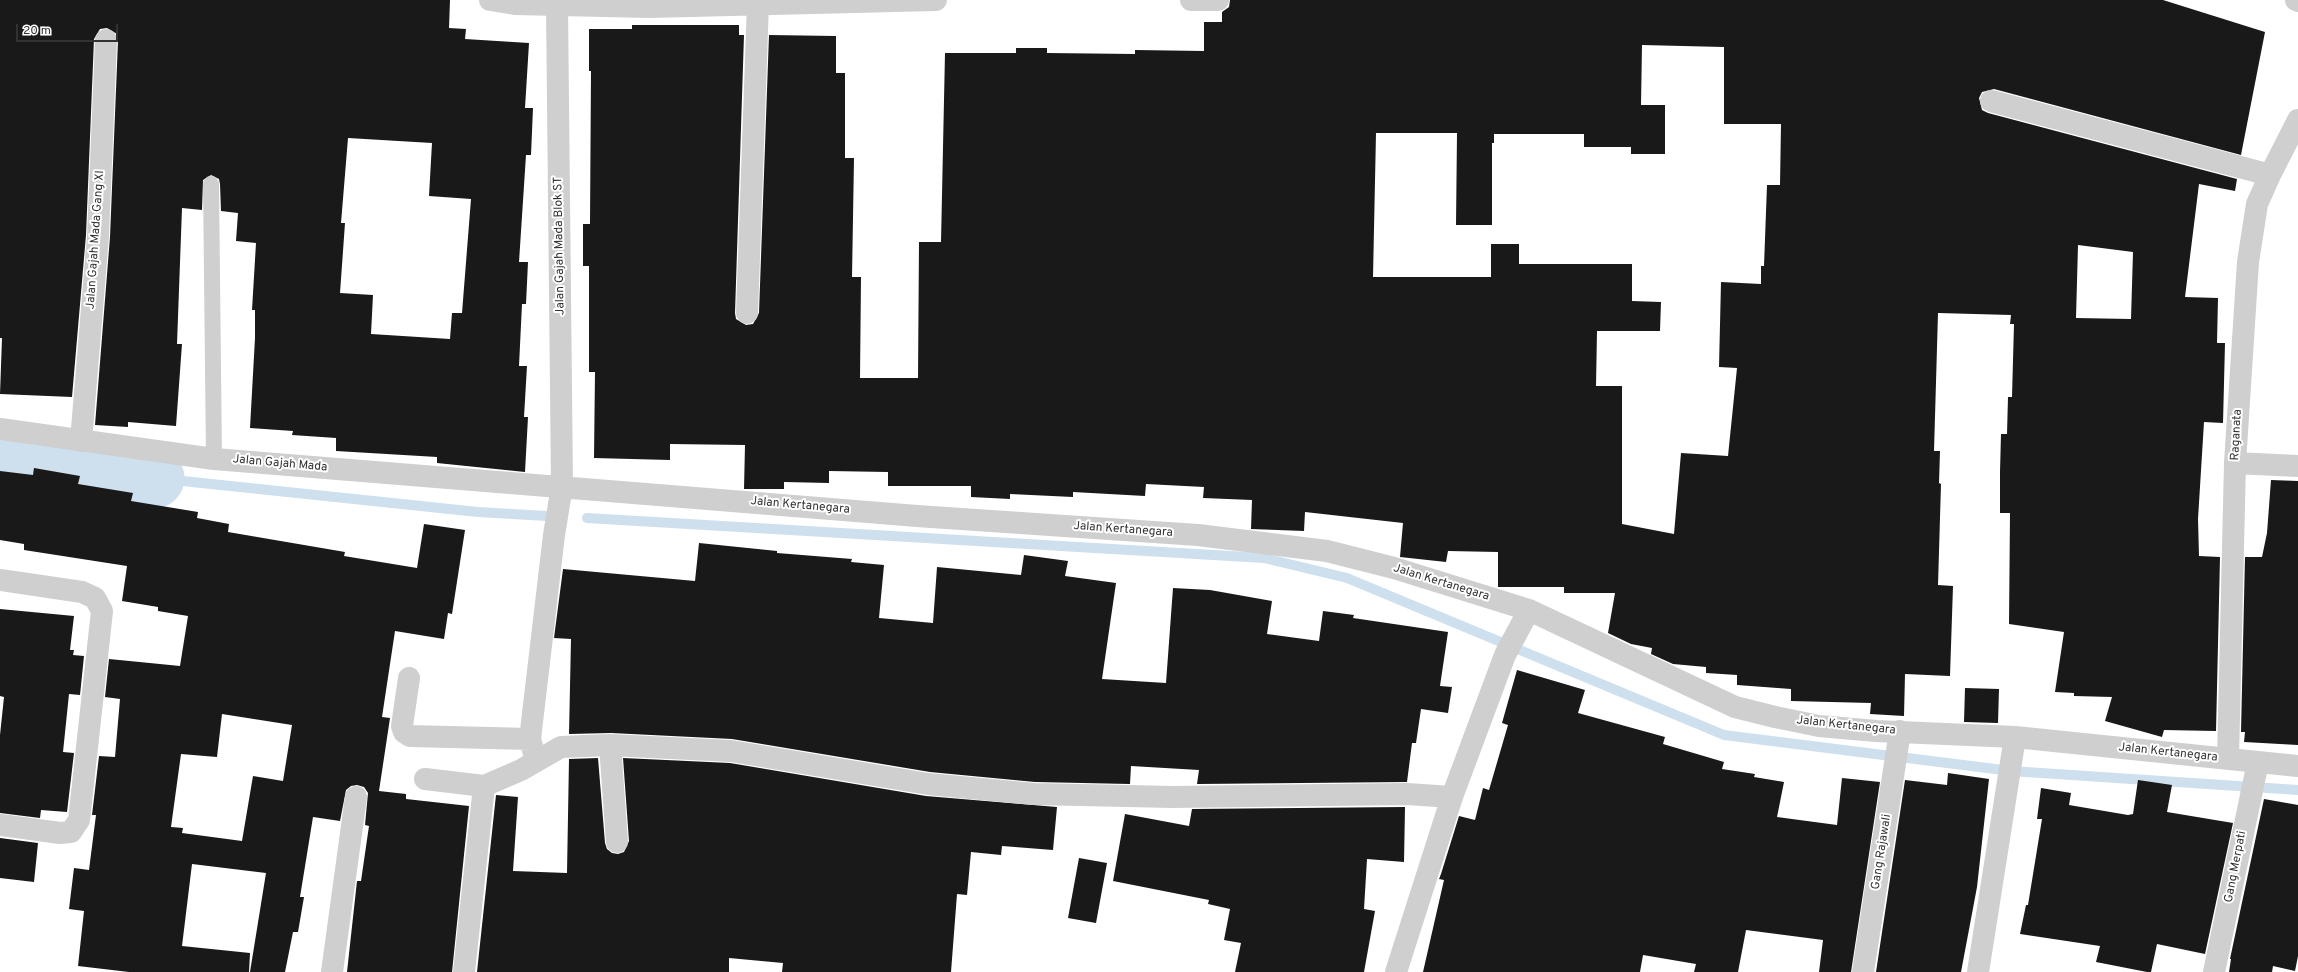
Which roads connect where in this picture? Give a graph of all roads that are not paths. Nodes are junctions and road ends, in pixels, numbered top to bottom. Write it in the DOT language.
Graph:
graph roads {
  1 [pos="490,0"];
  2 [pos="936,0"];
  3 [pos="1191,0"];
  4 [pos="1218,0"];
  5 [pos="649,3"];
  6 [pos="758,3"];
  7 [pos="557,5"];
  8 [pos="106,40"];
  9 [pos="1991,101"];
  10 [pos="2298,120"];
  11 [pos="2270,175"];
  12 [pos="211,184"];
  13 [pos="747,313"];
  14 [pos="0,429"];
  15 [pos="81,441"];
  16 [pos="214,459"];
  17 [pos="2235,463"];
  18 [pos="2298,466"];
  19 [pos="562,486"];
  20 [pos="0,580"];
  21 [pos="1525,617"];
  22 [pos="409,678"];
  23 [pos="1899,736"];
  24 [pos="530,739"];
  25 [pos="610,745"];
  26 [pos="2015,745"];
  27 [pos="2228,760"];
  28 [pos="536,761"];
  29 [pos="2298,766"];
  30 [pos="2257,769"];
  31 [pos="425,779"];
  32 [pos="484,786"];
  33 [pos="356,797"];
  34 [pos="1452,797"];
  35 [pos="0,825"];
  36 [pos="617,842"];
  37 [pos="332,972"];
  38 [pos="464,972"];
  39 [pos="1396,972"];
  40 [pos="1863,972"];
  41 [pos="1978,972"];
  42 [pos="2214,972"];
  1 -- 7 [label="street"];
  2 -- 6 [label="street"];
  3 -- 4 [label="street"];
  5 -- 6 [label="street"];
  5 -- 7 [label="street"];
  6 -- 13 [label="street"];
  7 -- 19 [label="street, Jalan Gajah Mada Blok ST"];
  8 -- 15 [label="street, Jalan Gajah Mada Gang XI"];
  9 -- 11 [label="street"];
  10 -- 11 [label="street, Raganata"];
  11 -- 17 [label="street, Raganata"];
  12 -- 16 [label="lane"];
  14 -- 15 [label="street, Jalan Gajah Mada"];
  15 -- 16 [label="street, Jalan Gajah Mada"];
  16 -- 19 [label="street, Jalan Gajah Mada"];
  17 -- 18 [label="street"];
  17 -- 27 [label="street, Raganata"];
  19 -- 21 [label="street, Jalan Kertanegara"];
  19 -- 24 [label="street, Jalan Gajah Mada Blok ST"];
  20 -- 35 [label="street"];
  21 -- 23 [label="street, Jalan Kertanegara"];
  21 -- 34 [label="street"];
  22 -- 24 [label="street"];
  23 -- 26 [label="street, Jalan Kertanegara"];
  23 -- 40 [label="street, Gang Rajawali"];
  24 -- 28 [label="street"];
  25 -- 28 [label="street"];
  25 -- 34 [label="street"];
  25 -- 36 [label="street"];
  26 -- 27 [label="street, Jalan Kertanegara"];
  26 -- 41 [label="street"];
  27 -- 30 [label="street, Jalan Kertanegara"];
  28 -- 32 [label="street"];
  29 -- 30 [label="street, Jalan Kertanegara"];
  30 -- 42 [label="street, Gang Merpati"];
  31 -- 32 [label="street"];
  32 -- 38 [label="street"];
  33 -- 37 [label="street"];
  34 -- 39 [label="street"];
}
